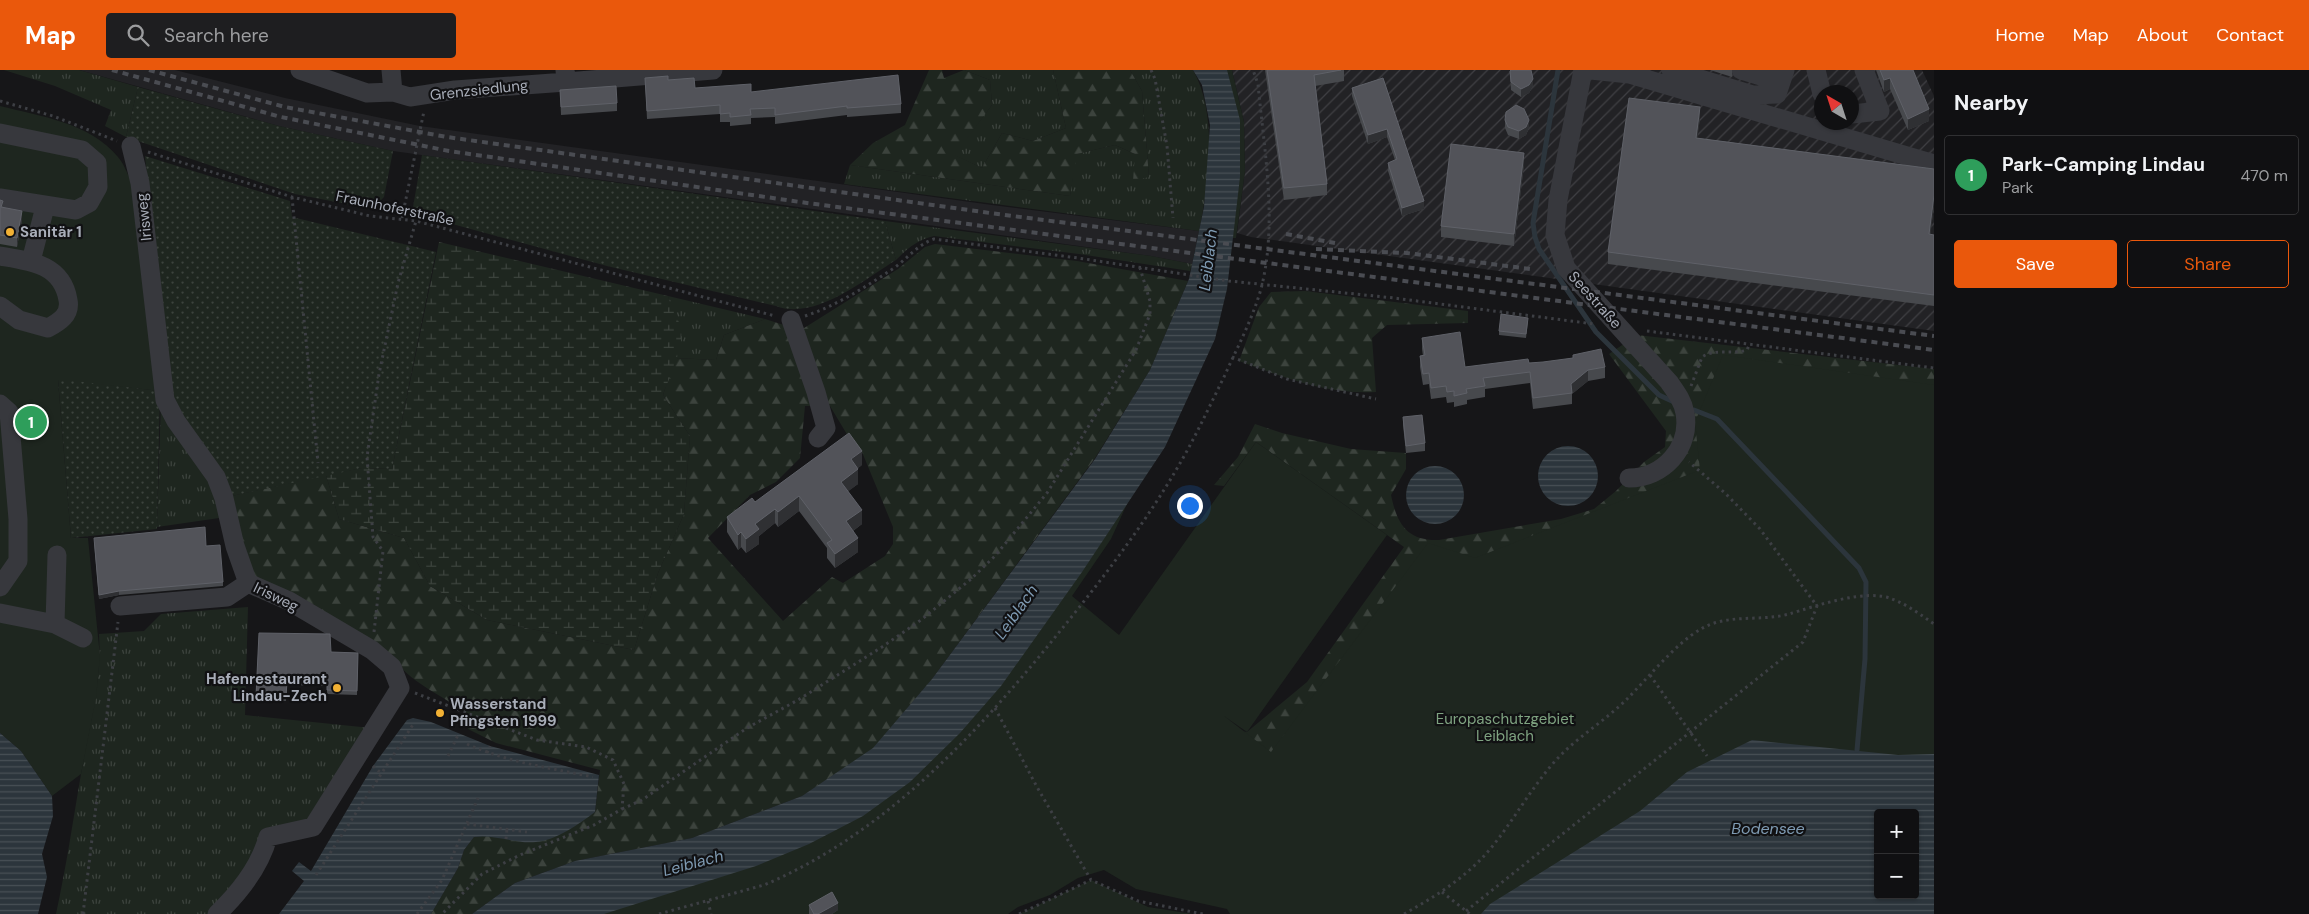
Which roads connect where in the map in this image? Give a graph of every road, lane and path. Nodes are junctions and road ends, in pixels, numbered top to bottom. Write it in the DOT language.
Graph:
graph roads {
  1 [pos="300,70"];
  2 [pos="391,70"];
  3 [pos="713,70"];
  4 [pos="1151,70"];
  5 [pos="1253,70"];
  6 [pos="1583,70"];
  7 [pos="1591,70"];
  8 [pos="1671,70"];
  9 [pos="1741,70"];
  10 [pos="1772,70"];
  11 [pos="1784,70"];
  12 [pos="1816,70"];
  13 [pos="1864,70"];
  14 [pos="565,76"];
  15 [pos="1820,85"];
  16 [pos="394,92"];
  17 [pos="0,101"];
  18 [pos="1859,113"];
  19 [pos="422,127"];
  20 [pos="0,133"];
  21 [pos="131,146"];
  22 [pos="1934,164"];
  23 [pos="292,197"];
  24 [pos="0,198"];
  25 [pos="45,207"];
  26 [pos="402,218"];
  27 [pos="1172,218"];
  28 [pos="416,221"];
  29 [pos="0,256"];
  30 [pos="31,261"];
  31 [pos="1140,268"];
  32 [pos="1261,285"];
  33 [pos="0,306"];
  34 [pos="791,320"];
  35 [pos="1575,322"];
  36 [pos="1643,331"];
  37 [pos="1750,343"];
  38 [pos="1232,357"];
  39 [pos="1934,368"];
  40 [pos="1376,399"];
  41 [pos="1682,400"];
  42 [pos="0,404"];
  43 [pos="818,438"];
  44 [pos="1677,452"];
  45 [pos="318,463"];
  46 [pos="1629,478"];
  47 [pos="57,555"];
  48 [pos="248,583"];
  49 [pos="0,587"];
  50 [pos="120,606"];
  51 [pos="1817,606"];
  52 [pos="0,613"];
  53 [pos="56,624"];
  54 [pos="1934,624"];
  55 [pos="83,638"];
  56 [pos="372,650"];
  57 [pos="1650,675"];
  58 [pos="400,688"];
  59 [pos="995,708"];
  60 [pos="414,723"];
  61 [pos="1690,732"];
  62 [pos="458,735"];
  63 [pos="467,744"];
  64 [pos="490,746"];
  65 [pos="487,753"];
  66 [pos="448,756"];
  67 [pos="1707,756"];
  68 [pos="373,766"];
  69 [pos="382,774"];
  70 [pos="593,777"];
  71 [pos="478,798"];
  72 [pos="622,809"];
  73 [pos="467,824"];
  74 [pos="507,829"];
  75 [pos="527,832"];
  76 [pos="506,839"];
  77 [pos="316,875"];
  78 [pos="1091,880"];
  79 [pos="1442,892"];
  80 [pos="708,901"];
  81 [pos="1468,913"];
  82 [pos="83,914"];
  83 [pos="217,914"];
  84 [pos="417,914"];
  85 [pos="442,914"];
  86 [pos="659,914"];
  87 [pos="711,914"];
  88 [pos="1019,914"];
  89 [pos="1203,914"];
  90 [pos="1404,914"];
  1 -- 16 [label="street, Grenzsiedlung"];
  2 -- 16 [label="street"];
  3 -- 14 [label="street, Grenzsiedlung"];
  4 -- 27 [label="path"];
  5 -- 32 [label="path"];
  6 -- 41 [label="street, Seestraße"];
  7 -- 22 [label="street"];
  8 -- 11 [label="street"];
  9 -- 10 [label="street"];
  12 -- 15 [label="street"];
  13 -- 18 [label="street"];
  14 -- 16 [label="street, Grenzsiedlung"];
  17 -- 21 [label="path, Fraunhoferstraße"];
  19 -- 26 [label="path"];
  20 -- 25 [label="street"];
  21 -- 23 [label="path, Fraunhoferstraße"];
  21 -- 48 [label="street, Irisweg"];
  23 -- 26 [label="path, Fraunhoferstraße"];
  23 -- 45 [label="path"];
  24 -- 25 [label="street"];
  25 -- 30 [label="street"];
  26 -- 28 [label="path, Fraunhoferstraße"];
  28 -- 34 [label="path, Fraunhoferstraße"];
  28 -- 56 [label="path"];
  29 -- 30 [label="street"];
  30 -- 33 [label="street"];
  31 -- 32 [label="path"];
  31 -- 34 [label="path"];
  31 -- 72 [label="path"];
  32 -- 35 [label="path"];
  32 -- 38 [label="path"];
  34 -- 43 [label="street"];
  36 -- 37 [label="path"];
  37 -- 39 [label="path"];
  37 -- 41 [label="path"];
  38 -- 40 [label="path"];
  38 -- 59 [label="path"];
  41 -- 44 [label="street, Seestraße"];
  42 -- 49 [label="street"];
  44 -- 46 [label="street, Seestraße"];
  44 -- 51 [label="path"];
  47 -- 53 [label="street"];
  48 -- 50 [label="street"];
  48 -- 56 [label="street, Irisweg"];
  50 -- 82 [label="path"];
  51 -- 54 [label="path"];
  51 -- 57 [label="path"];
  51 -- 61 [label="path"];
  52 -- 53 [label="street"];
  53 -- 55 [label="street"];
  56 -- 58 [label="street, Irisweg"];
  57 -- 61 [label="path"];
  57 -- 79 [label="path"];
  58 -- 72 [label="path"];
  58 -- 83 [label="street"];
  59 -- 78 [label="path"];
  59 -- 80 [label="path"];
  60 -- 69 [label="path"];
  61 -- 67 [label="path"];
  61 -- 81 [label="path"];
  62 -- 66 [label="path"];
  63 -- 65 [label="path"];
  64 -- 65 [label="path"];
  65 -- 70 [label="path"];
  68 -- 69 [label="path"];
  69 -- 77 [label="path"];
  71 -- 73 [label="path"];
  72 -- 85 [label="path"];
  73 -- 74 [label="path"];
  73 -- 84 [label="path"];
  74 -- 75 [label="path"];
  74 -- 76 [label="path"];
  78 -- 88 [label="path"];
  78 -- 89 [label="path"];
  79 -- 81 [label="path"];
  79 -- 90 [label="path"];
  80 -- 86 [label="path"];
  80 -- 87 [label="path"];
}
